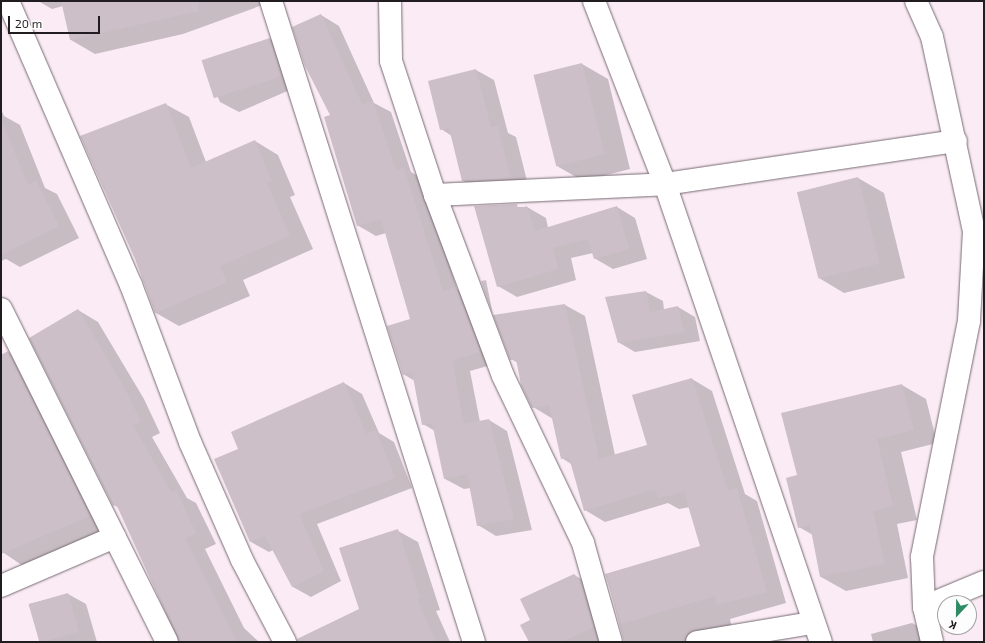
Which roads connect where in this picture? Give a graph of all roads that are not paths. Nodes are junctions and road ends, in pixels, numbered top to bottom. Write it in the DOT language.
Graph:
graph roads {
  1 [pos="271,1"];
  2 [pos="390,1"];
  3 [pos="594,1"];
  4 [pos="916,1"];
  5 [pos="7,12"];
  6 [pos="956,141"];
  7 [pos="665,184"];
  8 [pos="435,195"];
  9 [pos="1,309"];
  10 [pos="115,536"];
  11 [pos="984,582"];
  12 [pos="1,586"];
  13 [pos="924,607"];
  14 [pos="817,632"];
  15 [pos="167,642"];
  16 [pos="285,642"];
  17 [pos="474,642"];
  18 [pos="611,642"];
  19 [pos="697,642"];
  20 [pos="932,642"];
  1 -- 17 [label="street"];
  2 -- 8 [label="street"];
  3 -- 7 [label="street"];
  4 -- 6 [label="street"];
  5 -- 16 [label="street"];
  6 -- 7 [label="street"];
  6 -- 13 [label="street"];
  7 -- 8 [label="street"];
  7 -- 14 [label="street"];
  8 -- 18 [label="street"];
  9 -- 10 [label="street"];
  10 -- 12 [label="street"];
  10 -- 15 [label="street"];
  11 -- 13 [label="street"];
  13 -- 20 [label="street"];
  14 -- 19 [label="street"];
}
